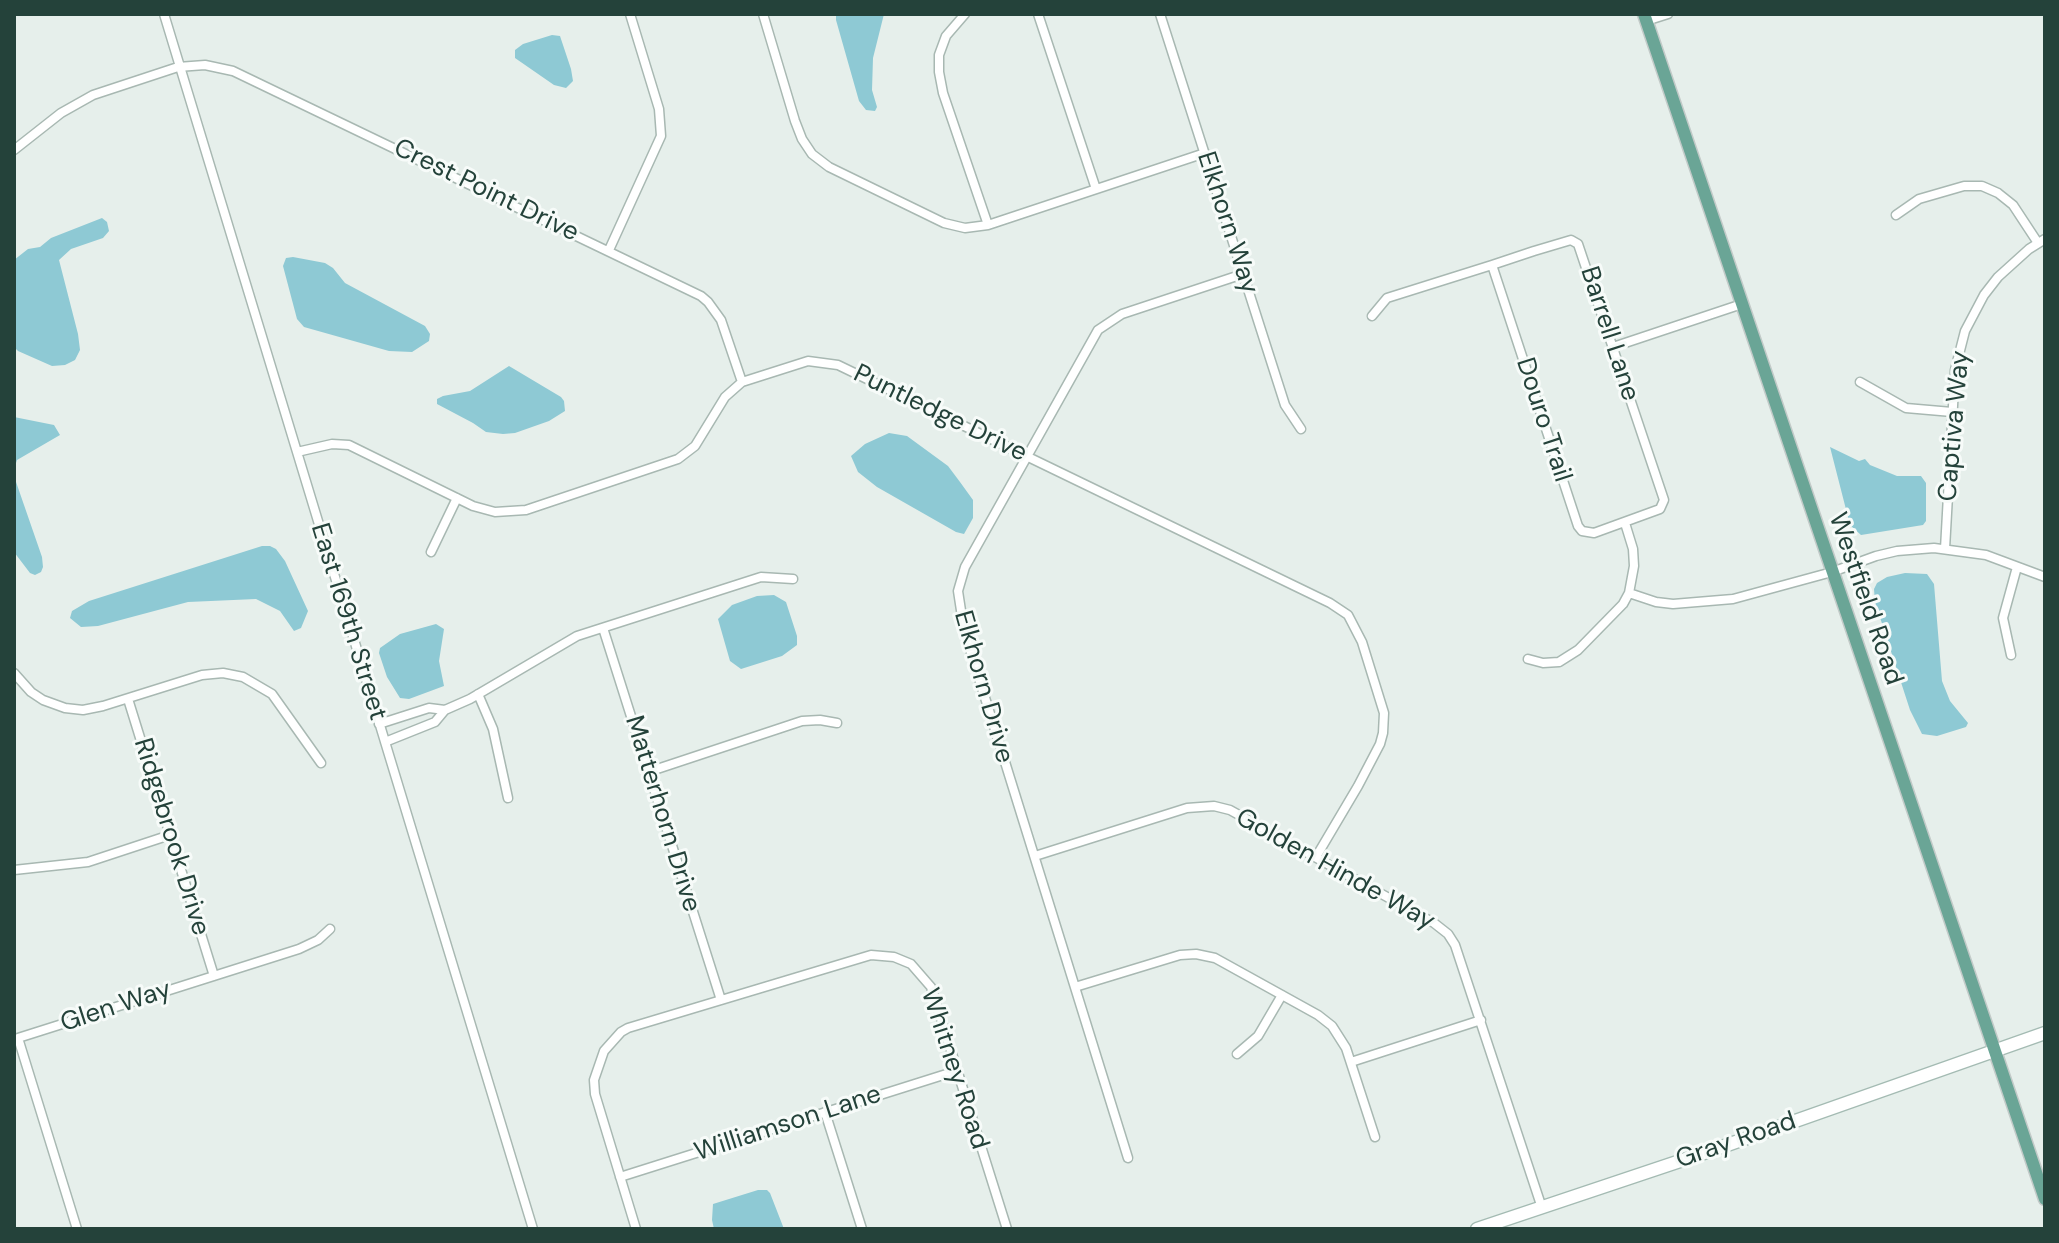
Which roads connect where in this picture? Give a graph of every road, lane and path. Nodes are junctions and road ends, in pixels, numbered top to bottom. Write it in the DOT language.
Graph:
graph roads {
  1 [pos="164,14"];
  2 [pos="630,14"];
  3 [pos="763,14"];
  4 [pos="965,14"];
  5 [pos="1038,14"];
  6 [pos="1160,14"];
  7 [pos="1668,14"];
  8 [pos="1645,18"];
  9 [pos="178,67"];
  10 [pos="14,150"];
  11 [pos="1205,153"];
  12 [pos="1096,189"];
  13 [pos="1896,215"];
  14 [pos="988,225"];
  15 [pos="2042,241"];
  16 [pos="609,250"];
  17 [pos="1492,265"];
  18 [pos="1243,274"];
  19 [pos="1742,304"];
  20 [pos="1372,316"];
  21 [pos="1613,347"];
  22 [pos="742,382"];
  23 [pos="1860,382"];
  24 [pos="1952,412"];
  25 [pos="1301,429"];
  26 [pos="297,452"];
  27 [pos="1026,455"];
  28 [pos="457,498"];
  29 [pos="1625,523"];
  30 [pos="1945,549"];
  31 [pos="431,552"];
  32 [pos="2017,567"];
  33 [pos="1832,572"];
  34 [pos="2045,577"];
  35 [pos="793,579"];
  36 [pos="1629,593"];
  37 [pos="603,628"];
  38 [pos="2011,655"];
  39 [pos="1528,659"];
  40 [pos="14,673"];
  41 [pos="478,694"];
  42 [pos="128,699"];
  43 [pos="445,710"];
  44 [pos="837,723"];
  45 [pos="379,724"];
  46 [pos="385,742"];
  47 [pos="321,763"];
  48 [pos="648,772"];
  49 [pos="508,798"];
  50 [pos="170,835"];
  51 [pos="1035,856"];
  52 [pos="1316,857"];
  53 [pos="14,870"];
  54 [pos="330,929"];
  55 [pos="214,976"];
  56 [pos="1075,987"];
  57 [pos="1282,995"];
  58 [pos="721,1000"];
  59 [pos="1481,1020"];
  60 [pos="2045,1033"];
  61 [pos="1994,1049"];
  62 [pos="1237,1054"];
  63 [pos="1351,1062"];
  64 [pos="956,1071"];
  65 [pos="825,1112"];
  66 [pos="1375,1137"];
  67 [pos="1128,1158"];
  68 [pos="620,1177"];
  69 [pos="2045,1199"];
  70 [pos="1542,1208"];
  71 [pos="77,1229"];
  72 [pos="533,1229"];
  73 [pos="636,1229"];
  74 [pos="862,1229"];
  75 [pos="1007,1229"];
  76 [pos="1477,1229"];
  1 -- 9 [label="street, East 169th Street"];
  2 -- 16 [label="street"];
  3 -- 14 [label="street"];
  4 -- 14 [label="street"];
  5 -- 12 [label="street"];
  6 -- 11 [label="street, Elkhorn Way"];
  7 -- 8 [label="street"];
  8 -- 19 [label="main road, Westfield Road"];
  9 -- 10 [label="street"];
  9 -- 16 [label="street, Crest Point Drive"];
  9 -- 26 [label="street, East 169th Street"];
  11 -- 12 [label="street"];
  11 -- 18 [label="street, Elkhorn Way"];
  12 -- 14 [label="street"];
  13 -- 15 [label="street"];
  15 -- 24 [label="street, Captiva Way"];
  16 -- 22 [label="street, Crest Point Drive"];
  17 -- 20 [label="street, Barrell Lane"];
  17 -- 21 [label="street, Barrell Lane"];
  17 -- 29 [label="street, Douro Trail"];
  18 -- 25 [label="street, Elkhorn Way"];
  18 -- 27 [label="street, Elkhorn Drive"];
  19 -- 21 [label="street"];
  19 -- 33 [label="main road, Westfield Road"];
  21 -- 29 [label="street, Barrell Lane"];
  22 -- 27 [label="street, Puntledge Drive"];
  22 -- 28 [label="street"];
  23 -- 24 [label="street"];
  24 -- 30 [label="street, Captiva Way"];
  26 -- 28 [label="street"];
  26 -- 45 [label="street, East 169th Street"];
  27 -- 51 [label="street, Elkhorn Drive"];
  27 -- 52 [label="street, Puntledge Drive"];
  28 -- 31 [label="street"];
  29 -- 36 [label="street"];
  30 -- 32 [label="street"];
  30 -- 33 [label="street"];
  32 -- 34 [label="street"];
  32 -- 38 [label="street"];
  33 -- 36 [label="street"];
  33 -- 61 [label="main road, Westfield Road"];
  35 -- 37 [label="street"];
  36 -- 39 [label="street"];
  37 -- 41 [label="street"];
  37 -- 48 [label="street, Matterhorn Drive"];
  40 -- 42 [label="street"];
  41 -- 43 [label="street"];
  41 -- 49 [label="street"];
  42 -- 47 [label="street"];
  42 -- 50 [label="street, Ridgebrook Drive"];
  43 -- 45 [label="street"];
  43 -- 46 [label="street"];
  44 -- 48 [label="street"];
  45 -- 46 [label="street, East 169th Street"];
  46 -- 72 [label="street, East 169th Street"];
  48 -- 58 [label="street, Matterhorn Drive"];
  50 -- 53 [label="street"];
  50 -- 55 [label="street, Ridgebrook Drive"];
  51 -- 52 [label="street, Golden Hinde Way"];
  51 -- 56 [label="street, Elkhorn Drive"];
  52 -- 59 [label="street, Golden Hinde Way"];
  54 -- 55 [label="street, Glen Way"];
  55 -- 71 [label="street, Glen Way"];
  56 -- 57 [label="street"];
  56 -- 67 [label="street, Elkhorn Drive"];
  57 -- 62 [label="street"];
  57 -- 63 [label="street"];
  58 -- 64 [label="street, Whitney Road"];
  58 -- 68 [label="street, Whitney Road"];
  59 -- 63 [label="street"];
  59 -- 70 [label="street, Golden Hinde Way"];
  60 -- 61 [label="street, Gray Road"];
  61 -- 69 [label="main road, Westfield Road"];
  61 -- 70 [label="street, Gray Road"];
  63 -- 66 [label="street"];
  64 -- 65 [label="street, Williamson Lane"];
  64 -- 75 [label="street, Whitney Road"];
  65 -- 68 [label="street, Williamson Lane"];
  65 -- 74 [label="street"];
  68 -- 73 [label="street, Whitney Road"];
  70 -- 76 [label="street, Gray Road"];
}
